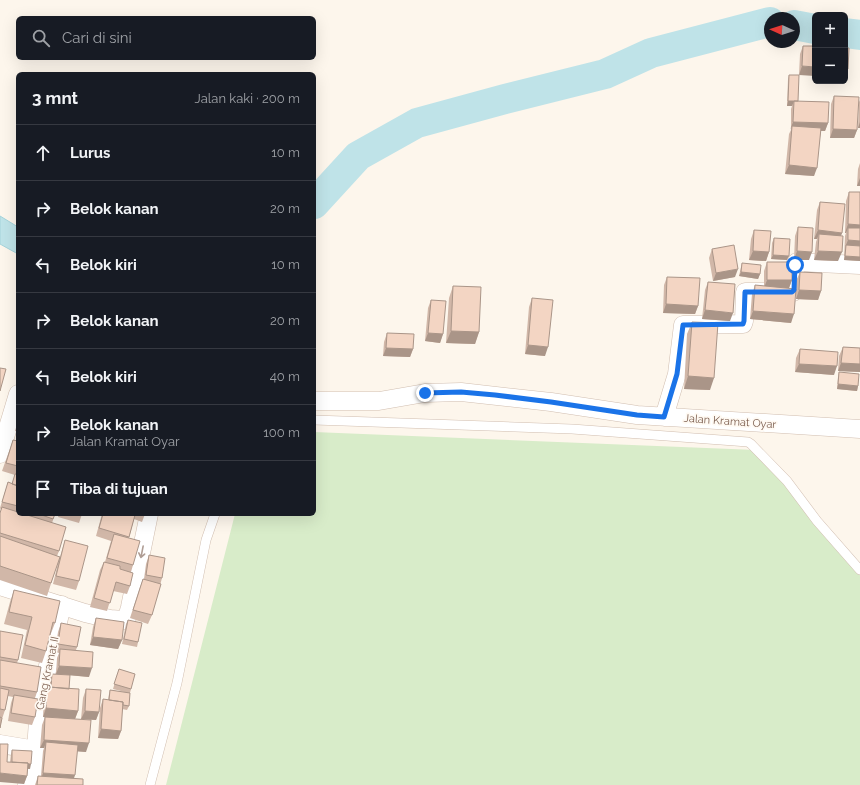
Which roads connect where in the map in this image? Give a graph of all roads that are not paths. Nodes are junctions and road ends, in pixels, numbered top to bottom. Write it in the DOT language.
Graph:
graph roads {
  1 [pos="860,265"];
  2 [pos="16,401"];
  3 [pos="316,401"];
  4 [pos="664,417"];
  5 [pos="316,420"];
  6 [pos="860,430"];
  7 [pos="0,454"];
  8 [pos="149,516"];
  9 [pos="213,516"];
  10 [pos="860,570"];
  11 [pos="0,586"];
  12 [pos="62,605"];
  13 [pos="0,744"];
  14 [pos="36,750"];
  15 [pos="27,785"];
  16 [pos="150,785"];
  1 -- 4 [label="street"];
  2 -- 7 [label="street"];
  3 -- 4 [label="street, Jalan Kramat Oyar"];
  4 -- 6 [label="street, Jalan Kramat Oyar"];
  5 -- 10 [label="lane"];
  8 -- 12 [label="street, one-way"];
  9 -- 16 [label="lane"];
  11 -- 12 [label="street"];
  12 -- 14 [label="street, Gang Kramat II"];
  13 -- 14 [label="street"];
  14 -- 15 [label="street, Gang Kramat II"];
}
